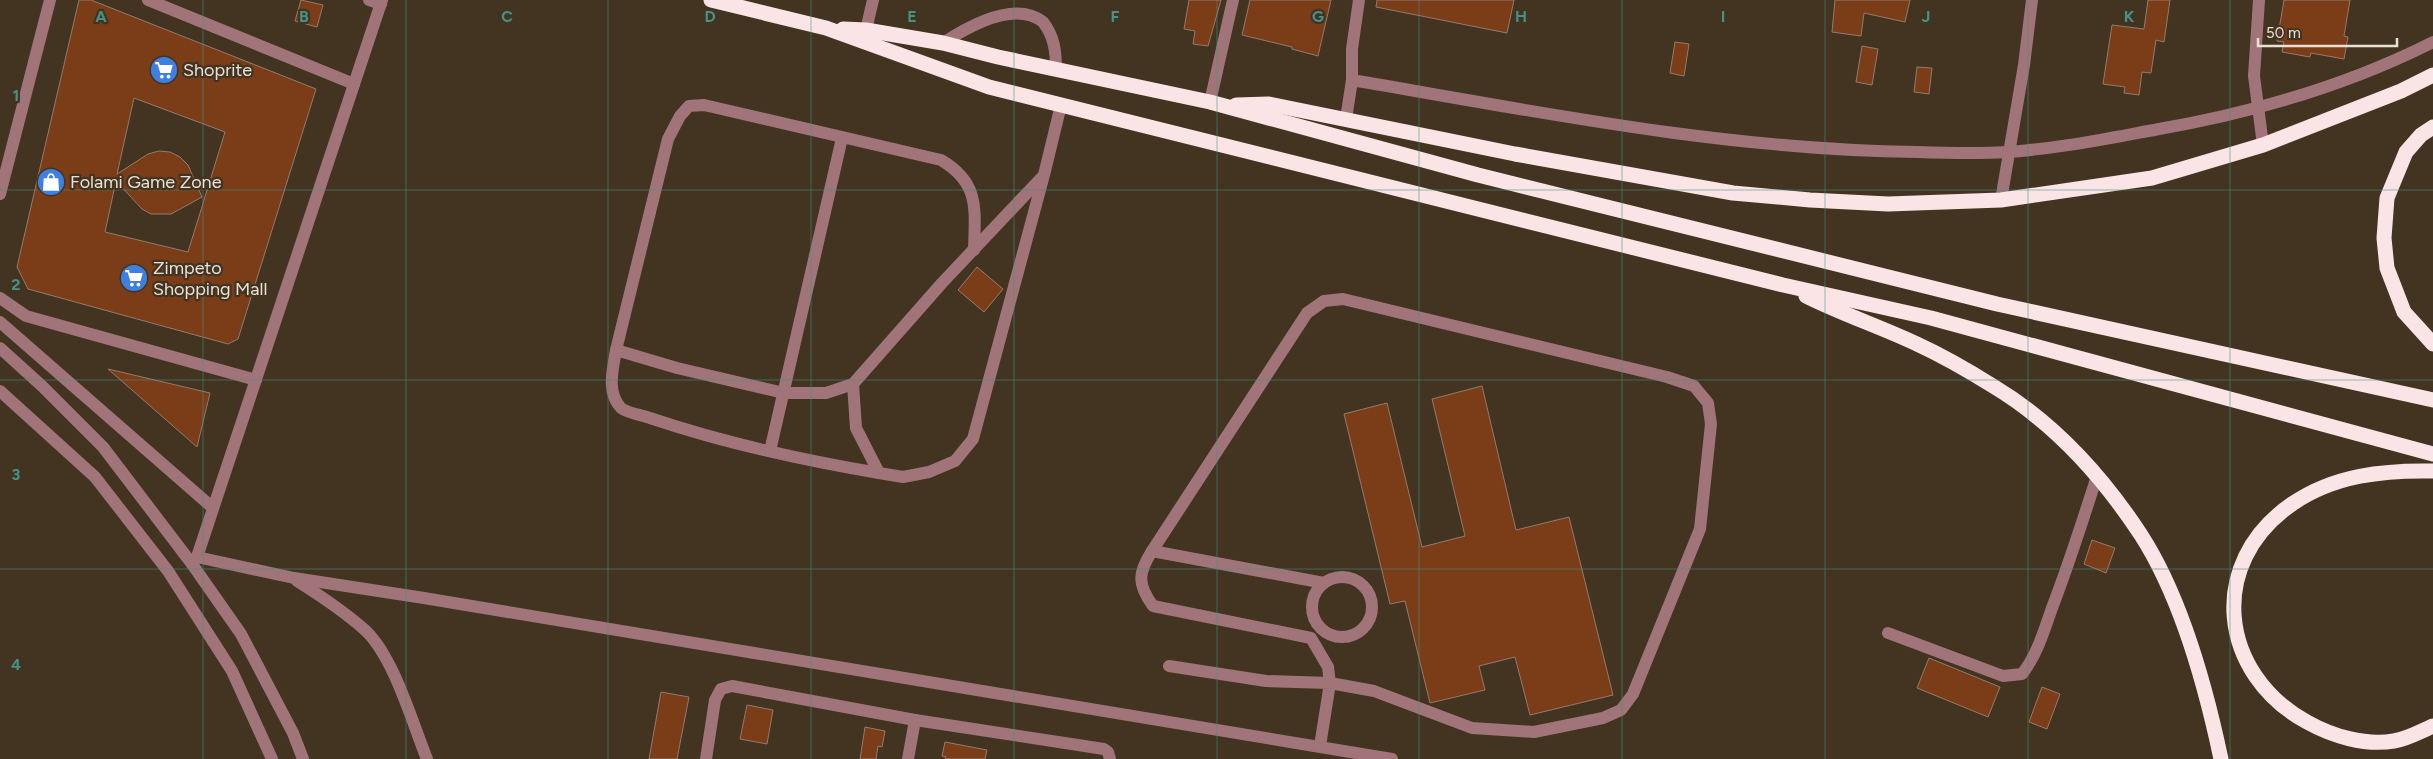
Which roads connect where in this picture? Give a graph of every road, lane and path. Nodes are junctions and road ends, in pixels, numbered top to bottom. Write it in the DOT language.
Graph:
graph roads {
  1 [pos="50,0"];
  2 [pos="148,0"];
  3 [pos="711,0"];
  4 [pos="872,0"];
  5 [pos="1233,0"];
  6 [pos="1359,0"];
  7 [pos="2032,0"];
  8 [pos="2259,0"];
  9 [pos="377,1"];
  10 [pos="1022,4"];
  11 [pos="826,28"];
  12 [pos="866,30"];
  13 [pos="2433,42"];
  14 [pos="943,43"];
  15 [pos="1056,69"];
  16 [pos="2433,75"];
  17 [pos="1352,80"];
  18 [pos="354,84"];
  19 [pos="1215,104"];
  20 [pos="1061,105"];
  21 [pos="2256,108"];
  22 [pos="1346,119"];
  23 [pos="2433,127"];
  24 [pos="842,138"];
  25 [pos="2263,145"];
  26 [pos="2009,152"];
  27 [pos="1044,175"];
  28 [pos="0,194"];
  29 [pos="2001,200"];
  30 [pos="974,250"];
  31 [pos="1783,285"];
  32 [pos="0,298"];
  33 [pos="0,322"];
  34 [pos="2433,344"];
  35 [pos="0,348"];
  36 [pos="616,350"];
  37 [pos="256,380"];
  38 [pos="853,384"];
  39 [pos="0,391"];
  40 [pos="784,393"];
  41 [pos="2433,400"];
  42 [pos="770,451"];
  43 [pos="2433,454"];
  44 [pos="2433,471"];
  45 [pos="879,473"];
  46 [pos="2097,476"];
  47 [pos="213,508"];
  48 [pos="1152,551"];
  49 [pos="194,561"];
  50 [pos="294,578"];
  51 [pos="1324,583"];
  52 [pos="1320,628"];
  53 [pos="1888,633"];
  54 [pos="1311,638"];
  55 [pos="1169,666"];
  56 [pos="1330,683"];
  57 [pos="915,720"];
  58 [pos="2433,726"];
  59 [pos="1320,746"];
  60 [pos="272,759"];
  61 [pos="303,759"];
  62 [pos="427,759"];
  63 [pos="706,759"];
  64 [pos="908,759"];
  65 [pos="1110,759"];
  66 [pos="1392,759"];
  67 [pos="2221,759"];
  1 -- 28 [label="street"];
  2 -- 18 [label="street"];
  3 -- 11 [label="highway"];
  4 -- 12 [label="street"];
  5 -- 19 [label="street"];
  6 -- 17 [label="street"];
  7 -- 26 [label="street"];
  8 -- 21 [label="street"];
  9 -- 18 [label="street"];
  10 -- 14 [label="street"];
  10 -- 15 [label="street"];
  11 -- 12 [label="highway"];
  11 -- 20 [label="highway"];
  12 -- 14 [label="highway"];
  13 -- 21 [label="street"];
  14 -- 15 [label="highway"];
  15 -- 19 [label="highway"];
  16 -- 25 [label="highway"];
  17 -- 22 [label="street"];
  17 -- 26 [label="street"];
  18 -- 37 [label="street"];
  19 -- 22 [label="highway"];
  19 -- 41 [label="highway"];
  20 -- 27 [label="street"];
  20 -- 31 [label="highway"];
  21 -- 25 [label="street"];
  21 -- 26 [label="street"];
  22 -- 29 [label="highway"];
  23 -- 34 [label="highway"];
  24 -- 30 [label="street"];
  24 -- 36 [label="street"];
  24 -- 40 [label="street"];
  25 -- 29 [label="highway"];
  26 -- 29 [label="street"];
  27 -- 30 [label="street"];
  27 -- 45 [label="street"];
  30 -- 38 [label="street"];
  31 -- 43 [label="highway"];
  31 -- 46 [label="highway"];
  32 -- 37 [label="street"];
  33 -- 47 [label="street"];
  35 -- 49 [label="street"];
  36 -- 40 [label="street"];
  36 -- 42 [label="street"];
  37 -- 47 [label="street"];
  38 -- 40 [label="street"];
  38 -- 45 [label="street"];
  39 -- 60 [label="street"];
  40 -- 42 [label="street"];
  42 -- 45 [label="street"];
  44 -- 58 [label="highway"];
  46 -- 53 [label="street"];
  46 -- 67 [label="highway"];
  47 -- 49 [label="street"];
  48 -- 51 [label="street"];
  48 -- 54 [label="street"];
  48 -- 56 [label="street"];
  49 -- 50 [label="street"];
  49 -- 61 [label="street"];
  50 -- 59 [label="street"];
  50 -- 62 [label="street"];
  51 -- 52 [label="street"];
  51 -- 52 [label="street"];
  52 -- 54 [label="street"];
  54 -- 56 [label="street"];
  55 -- 56 [label="street"];
  56 -- 59 [label="street"];
  57 -- 63 [label="street"];
  57 -- 64 [label="street"];
  57 -- 65 [label="street"];
  59 -- 66 [label="street"];
}
